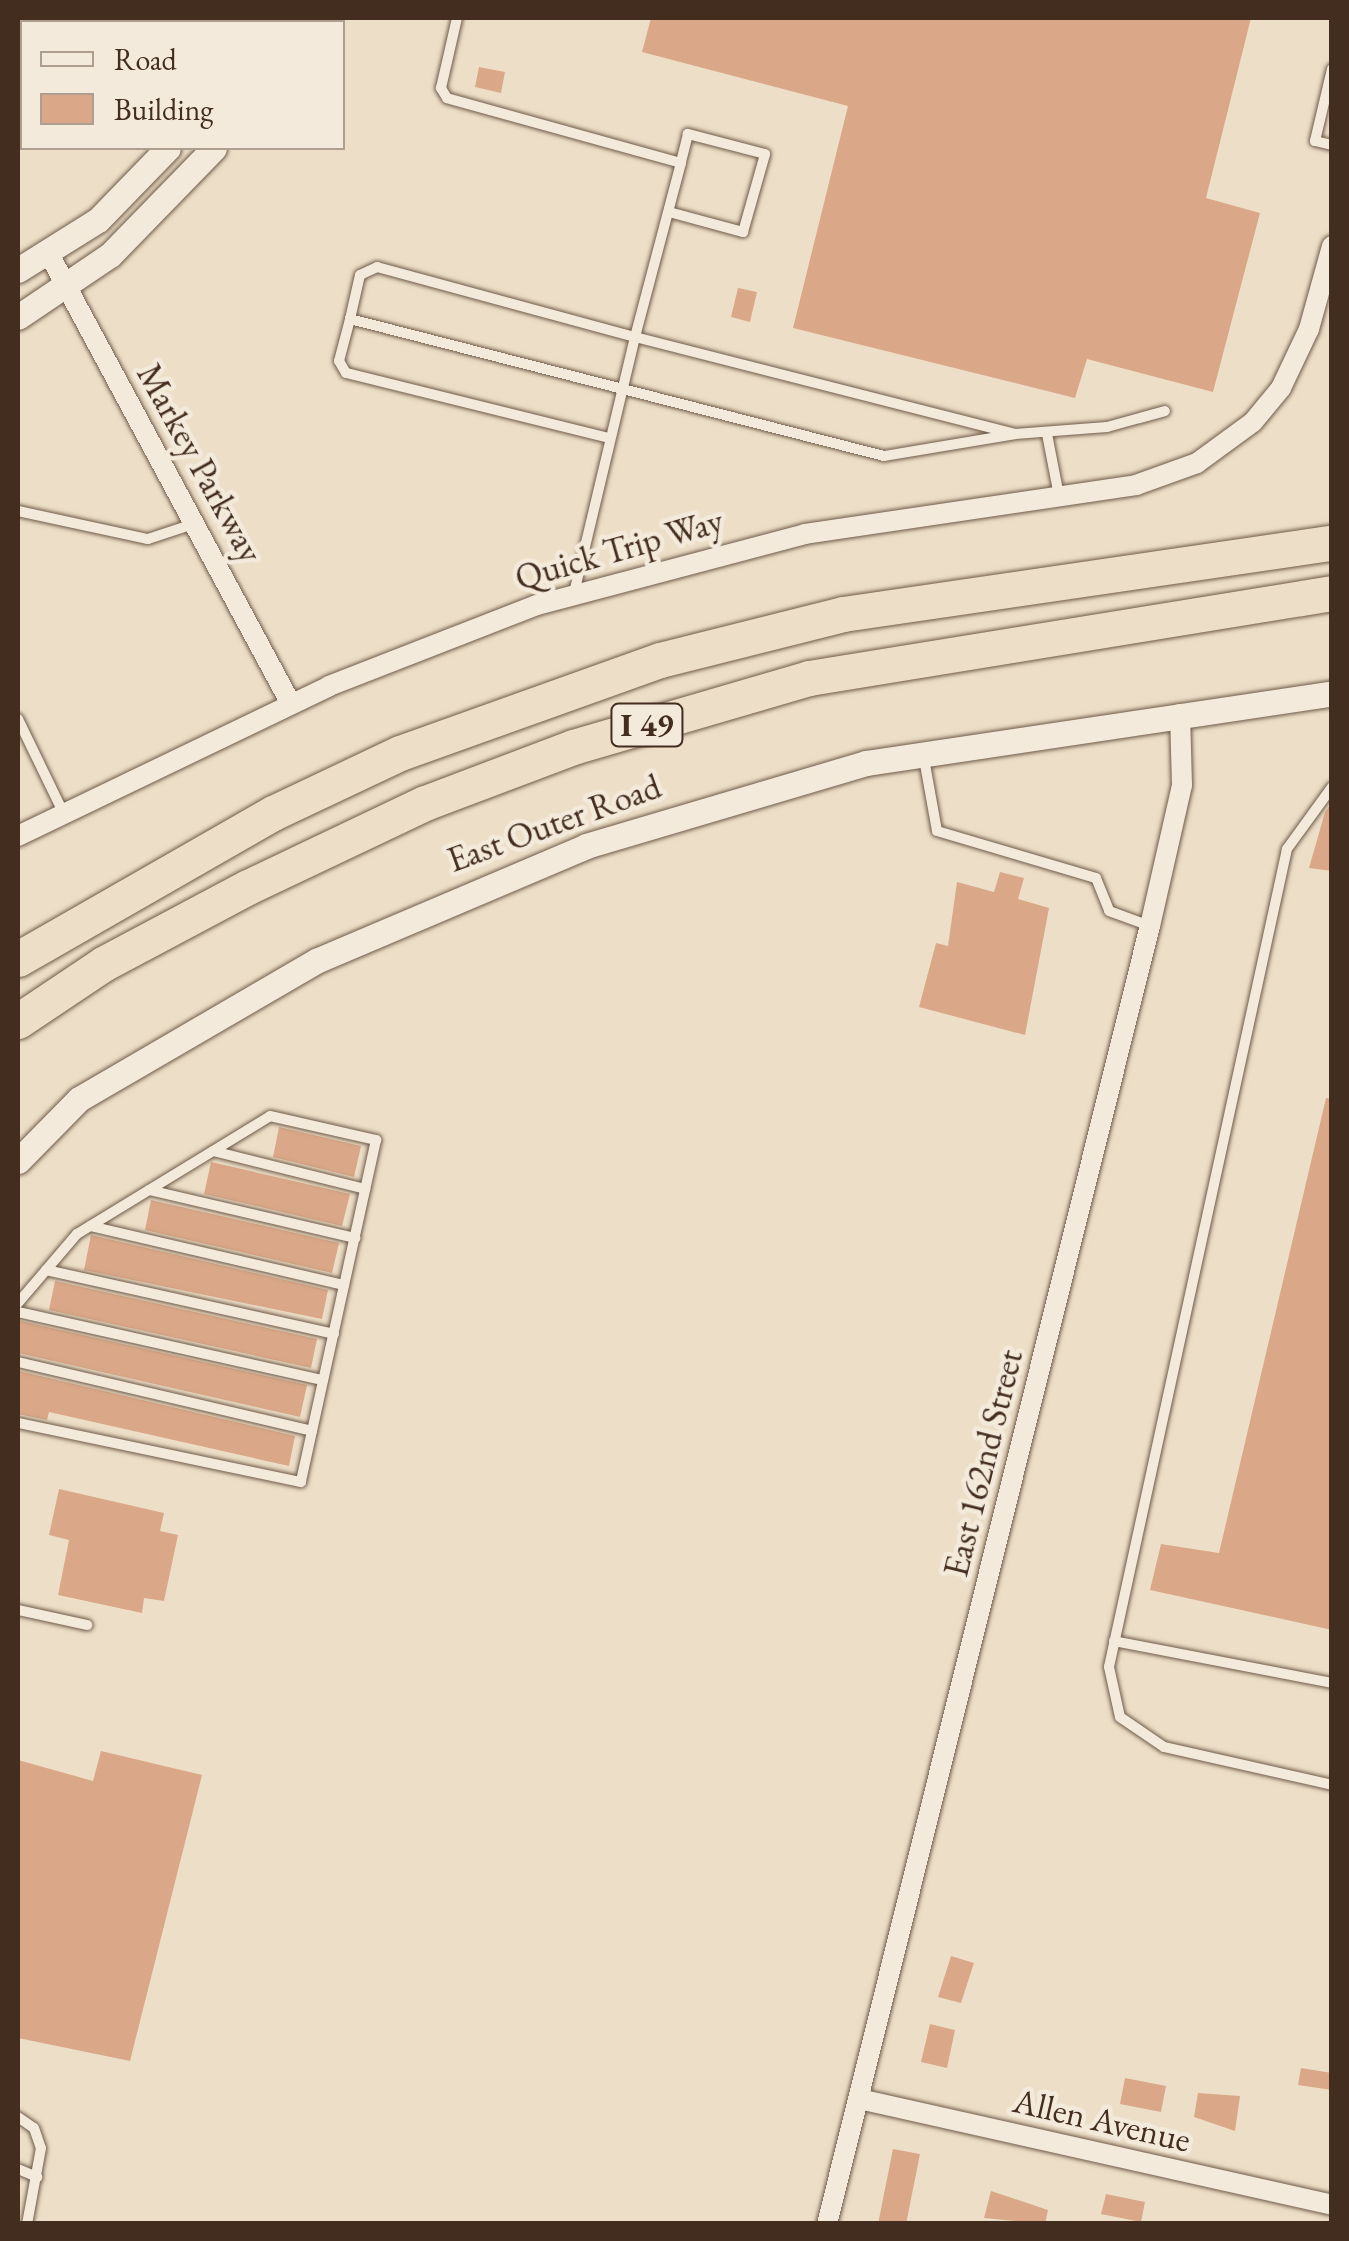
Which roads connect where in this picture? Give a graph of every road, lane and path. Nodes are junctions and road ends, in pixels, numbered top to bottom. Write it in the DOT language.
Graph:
graph roads {
  1 [pos="457,18"];
  2 [pos="1332,68"];
  3 [pos="1332,145"];
  4 [pos="166,150"];
  5 [pos="212,150"];
  6 [pos="681,164"];
  7 [pos="670,212"];
  8 [pos="1332,246"];
  9 [pos="49,254"];
  10 [pos="18,270"];
  11 [pos="67,290"];
  12 [pos="18,317"];
  13 [pos="350,318"];
  14 [pos="635,337"];
  15 [pos="623,385"];
  16 [pos="1166,412"];
  17 [pos="1016,434"];
  18 [pos="1047,434"];
  19 [pos="609,438"];
  20 [pos="1059,496"];
  21 [pos="18,511"];
  22 [pos="197,522"];
  23 [pos="1332,543"];
  24 [pos="1332,592"];
  25 [pos="574,594"];
  26 [pos="1332,692"];
  27 [pos="291,704"];
  28 [pos="1180,714"];
  29 [pos="18,723"];
  30 [pos="923,752"];
  31 [pos="1330,791"];
  32 [pos="64,814"];
  33 [pos="18,836"];
  34 [pos="1150,926"];
  35 [pos="63,931"];
  36 [pos="18,945"];
  37 [pos="18,959"];
  38 [pos="32,1011"];
  39 [pos="18,1032"];
  40 [pos="213,1151"];
  41 [pos="18,1161"];
  42 [pos="366,1188"];
  43 [pos="149,1190"];
  44 [pos="90,1226"];
  45 [pos="354,1238"];
  46 [pos="46,1270"];
  47 [pos="344,1285"];
  48 [pos="18,1303"];
  49 [pos="18,1312"];
  50 [pos="334,1334"];
  51 [pos="18,1362"];
  52 [pos="323,1380"];
  53 [pos="18,1423"];
  54 [pos="312,1431"];
  55 [pos="18,1610"];
  56 [pos="87,1626"];
  57 [pos="1114,1640"];
  58 [pos="1332,1683"];
  59 [pos="1332,1785"];
  60 [pos="858,2099"];
  61 [pos="18,2118"];
  62 [pos="18,2169"];
  63 [pos="37,2177"];
  64 [pos="1332,2205"];
  65 [pos="27,2224"];
  66 [pos="826,2224"];
  1 -- 6 [label="lane"];
  2 -- 3 [label="lane"];
  4 -- 9 [label="street"];
  5 -- 11 [label="street"];
  6 -- 7 [label="lane"];
  6 -- 7 [label="lane"];
  7 -- 14 [label="lane"];
  8 -- 20 [label="street, Quick Trip Way"];
  9 -- 10 [label="street"];
  9 -- 11 [label="street, Markey Parkway"];
  11 -- 12 [label="street"];
  11 -- 22 [label="street, Markey Parkway"];
  13 -- 14 [label="lane"];
  13 -- 15 [label="lane"];
  13 -- 19 [label="lane"];
  14 -- 15 [label="lane"];
  14 -- 17 [label="lane"];
  15 -- 17 [label="lane"];
  15 -- 19 [label="lane"];
  16 -- 18 [label="lane"];
  17 -- 18 [label="lane"];
  18 -- 20 [label="lane"];
  19 -- 25 [label="lane"];
  20 -- 25 [label="street, Quick Trip Way"];
  21 -- 22 [label="lane"];
  22 -- 27 [label="street, Markey Parkway"];
  23 -- 35 [label="highway, I 49"];
  24 -- 38 [label="highway, I 49"];
  25 -- 27 [label="street, Quick Trip Way"];
  26 -- 28 [label="street, East Outer Road"];
  27 -- 32 [label="street, Quick Trip Way"];
  28 -- 30 [label="street, East Outer Road"];
  28 -- 34 [label="street, East 162nd Street"];
  29 -- 32 [label="lane"];
  30 -- 34 [label="lane"];
  30 -- 41 [label="street, East Outer Road"];
  31 -- 57 [label="lane"];
  32 -- 33 [label="street, Quick Trip Way"];
  34 -- 60 [label="street, East 162nd Street"];
  35 -- 36 [label="highway"];
  35 -- 37 [label="highway, I 49"];
  38 -- 39 [label="highway"];
  40 -- 42 [label="lane"];
  40 -- 42 [label="lane"];
  40 -- 43 [label="lane"];
  42 -- 45 [label="lane"];
  43 -- 44 [label="lane"];
  43 -- 45 [label="lane"];
  44 -- 46 [label="lane"];
  44 -- 47 [label="lane"];
  45 -- 47 [label="lane"];
  46 -- 48 [label="lane"];
  46 -- 50 [label="lane"];
  47 -- 50 [label="lane"];
  49 -- 52 [label="lane"];
  50 -- 52 [label="lane"];
  51 -- 54 [label="lane"];
  52 -- 54 [label="lane"];
  53 -- 54 [label="lane"];
  55 -- 56 [label="lane"];
  57 -- 58 [label="lane"];
  57 -- 59 [label="lane"];
  60 -- 64 [label="street, Allen Avenue"];
  60 -- 66 [label="street, East 162nd Street"];
  61 -- 63 [label="lane"];
  62 -- 63 [label="lane"];
  63 -- 65 [label="lane"];
}
